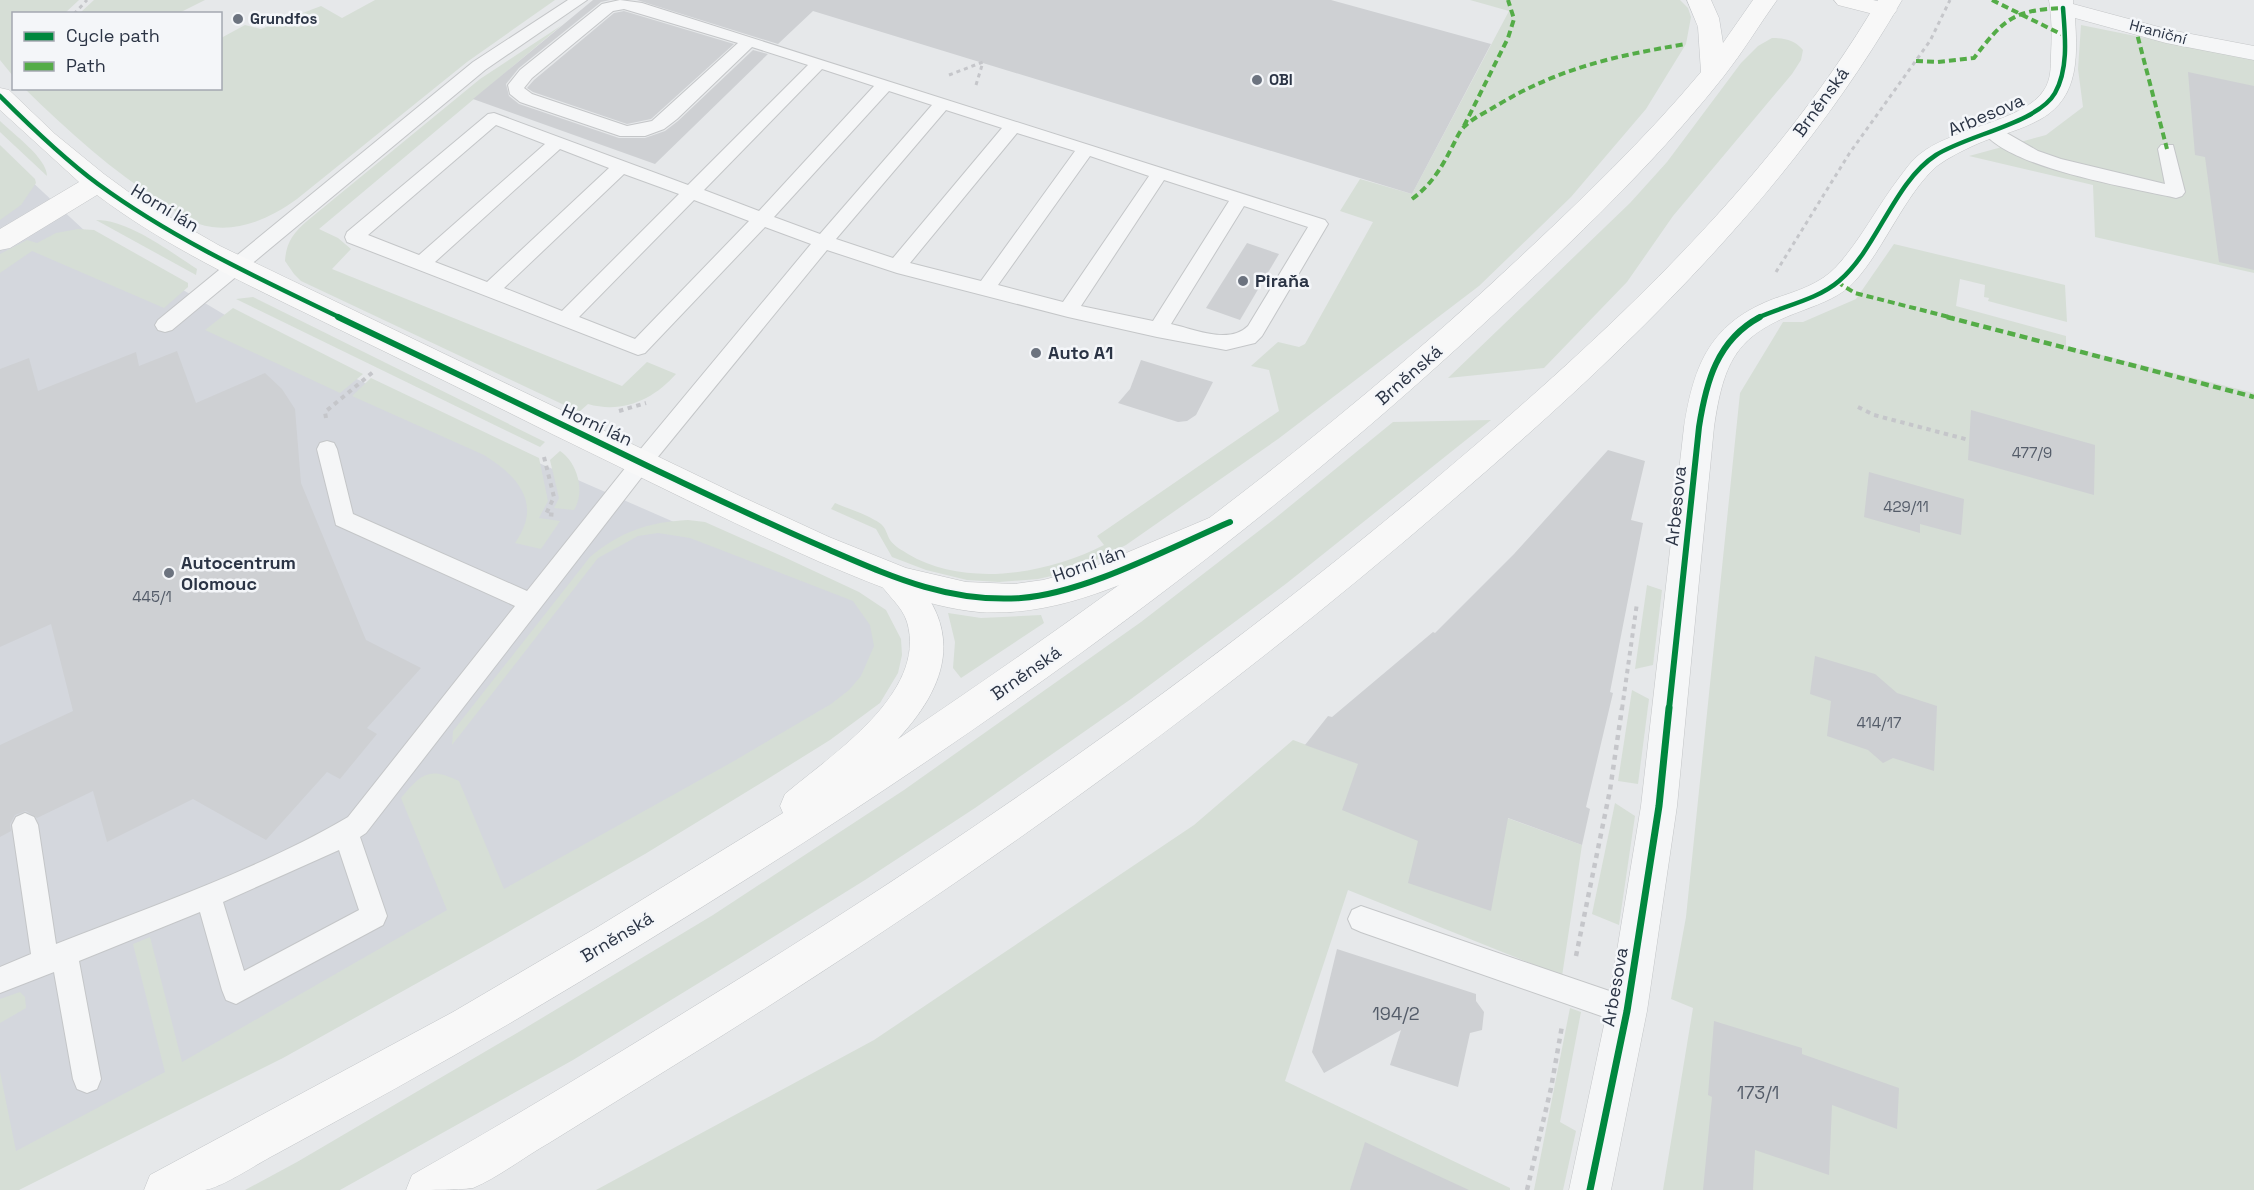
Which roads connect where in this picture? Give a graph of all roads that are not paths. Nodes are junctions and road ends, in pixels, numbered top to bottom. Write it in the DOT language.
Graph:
graph roads {
  1 [pos="579,0"];
  2 [pos="1699,0"];
  3 [pos="1765,0"];
  4 [pos="1846,0"];
  5 [pos="2062,4"];
  6 [pos="1888,5"];
  7 [pos="748,41"];
  8 [pos="2254,53"];
  9 [pos="819,63"];
  10 [pos="1713,74"];
  11 [pos="885,85"];
  12 [pos="0,96"];
  13 [pos="942,104"];
  14 [pos="1013,126"];
  15 [pos="1991,130"];
  16 [pos="558,142"];
  17 [pos="2167,149"];
  18 [pos="1086,150"];
  19 [pos="622,166"];
  20 [pos="1160,173"];
  21 [pos="98,183"];
  22 [pos="692,193"];
  23 [pos="1240,199"];
  24 [pos="762,219"];
  25 [pos="0,241"];
  26 [pos="823,242"];
  27 [pos="422,263"];
  28 [pos="897,266"];
  29 [pos="234,267"];
  30 [pos="986,288"];
  31 [pos="490,290"];
  32 [pos="1068,310"];
  33 [pos="565,320"];
  34 [pos="165,325"];
  35 [pos="1157,330"];
  36 [pos="327,449"];
  37 [pos="641,463"];
  38 [pos="1230,522"];
  39 [pos="892,577"];
  40 [pos="531,603"];
  41 [pos="25,825"];
  42 [pos="346,834"];
  43 [pos="720,875"];
  44 [pos="208,896"];
  45 [pos="1361,919"];
  46 [pos="55,958"];
  47 [pos="0,980"];
  48 [pos="1627,1011"];
  49 [pos="87,1079"];
  50 [pos="165,1190"];
  51 [pos="427,1190"];
  52 [pos="1590,1190"];
  1 -- 29 [label="lane"];
  2 -- 10 [label="main road"];
  3 -- 10 [label="main road, Brněnská"];
  4 -- 6 [label="main road"];
  5 -- 8 [label="street, Hraniční"];
  5 -- 15 [label="street, Arbesova"];
  6 -- 51 [label="main road, Brněnská"];
  7 -- 7 [label="lane"];
  7 -- 9 [label="lane"];
  9 -- 11 [label="lane"];
  9 -- 22 [label="lane"];
  10 -- 38 [label="main road, Brněnská"];
  11 -- 13 [label="lane"];
  11 -- 24 [label="lane"];
  12 -- 21 [label="main road, Horní lán"];
  13 -- 14 [label="lane"];
  13 -- 26 [label="lane"];
  14 -- 18 [label="lane"];
  14 -- 28 [label="lane"];
  15 -- 17 [label="lane"];
  15 -- 48 [label="street, Arbesova"];
  16 -- 19 [label="lane"];
  16 -- 27 [label="lane"];
  16 -- 27 [label="lane"];
  18 -- 20 [label="lane"];
  18 -- 30 [label="lane"];
  19 -- 22 [label="lane"];
  19 -- 31 [label="lane"];
  20 -- 23 [label="lane"];
  20 -- 32 [label="lane"];
  21 -- 25 [label="main road"];
  21 -- 29 [label="main road, Horní lán"];
  22 -- 24 [label="lane"];
  22 -- 33 [label="lane"];
  23 -- 35 [label="lane"];
  23 -- 35 [label="lane"];
  24 -- 26 [label="lane"];
  24 -- 33 [label="lane"];
  26 -- 28 [label="lane"];
  26 -- 37 [label="lane"];
  27 -- 31 [label="lane"];
  28 -- 30 [label="lane"];
  29 -- 34 [label="lane"];
  29 -- 37 [label="main road, Horní lán"];
  30 -- 32 [label="lane"];
  31 -- 33 [label="lane"];
  32 -- 35 [label="lane"];
  36 -- 40 [label="lane"];
  37 -- 39 [label="main road, Horní lán"];
  37 -- 40 [label="lane"];
  38 -- 39 [label="main road, Horní lán"];
  38 -- 43 [label="main road, Brněnská"];
  39 -- 43 [label="main road"];
  40 -- 42 [label="lane"];
  41 -- 46 [label="lane"];
  42 -- 44 [label="lane"];
  42 -- 44 [label="lane"];
  43 -- 50 [label="main road, Brněnská"];
  44 -- 46 [label="lane"];
  45 -- 48 [label="lane"];
  46 -- 47 [label="lane"];
  46 -- 49 [label="lane"];
  48 -- 52 [label="street, Arbesova"];
}
